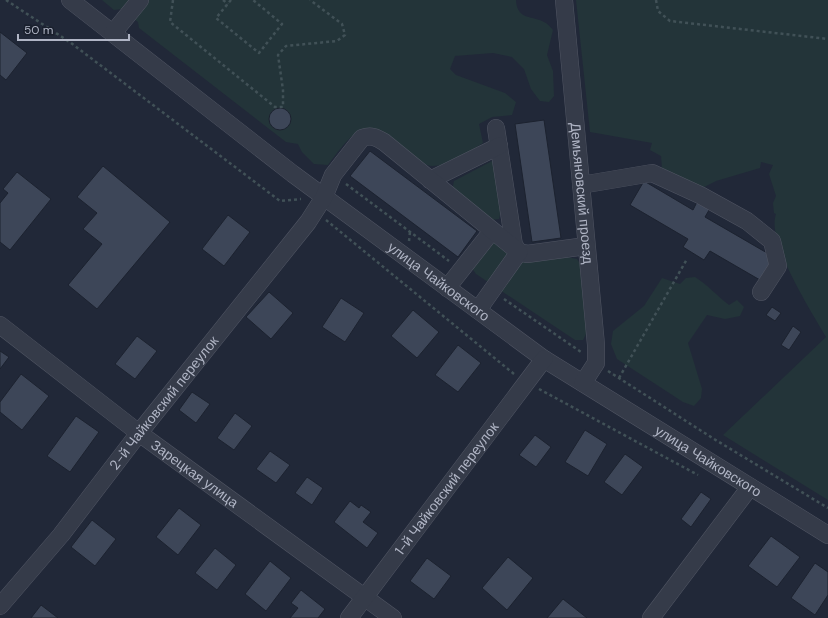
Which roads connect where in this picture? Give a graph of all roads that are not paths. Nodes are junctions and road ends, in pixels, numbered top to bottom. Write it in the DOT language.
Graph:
graph roads {
  1 [pos="70,0"];
  2 [pos="140,0"];
  3 [pos="564,0"];
  4 [pos="113,33"];
  5 [pos="496,128"];
  6 [pos="499,146"];
  7 [pos="430,180"];
  8 [pos="581,185"];
  9 [pos="319,204"];
  10 [pos="492,230"];
  11 [pos="586,246"];
  12 [pos="519,252"];
  13 [pos="447,288"];
  14 [pos="761,292"];
  15 [pos="478,310"];
  16 [pos="0,325"];
  17 [pos="544,359"];
  18 [pos="583,383"];
  19 [pos="139,433"];
  20 [pos="750,487"];
  21 [pos="828,535"];
  22 [pos="365,596"];
  23 [pos="0,606"];
  24 [pos="350,618"];
  25 [pos="393,618"];
  26 [pos="651,618"];
  1 -- 4 [label="street, улица Чайковского"];
  2 -- 4 [label="street"];
  3 -- 8 [label="street, Демьяновский проезд"];
  4 -- 9 [label="street, улица Чайковского"];
  5 -- 6 [label="street"];
  6 -- 7 [label="street"];
  6 -- 12 [label="street"];
  7 -- 9 [label="street, 2-й Чайковский переулок"];
  7 -- 10 [label="street"];
  8 -- 11 [label="street, Демьяновский проезд"];
  8 -- 14 [label="street"];
  9 -- 13 [label="street, улица Чайковского"];
  9 -- 19 [label="street, 2-й Чайковский переулок"];
  10 -- 12 [label="street"];
  10 -- 13 [label="street"];
  11 -- 12 [label="street"];
  11 -- 18 [label="street, Демьяновский проезд"];
  12 -- 15 [label="street"];
  13 -- 15 [label="street, улица Чайковского"];
  15 -- 17 [label="street, улица Чайковского"];
  16 -- 19 [label="street, Зарецкая улица"];
  17 -- 18 [label="street, улица Чайковского"];
  17 -- 22 [label="street, 1-й Чайковский переулок"];
  18 -- 20 [label="street, улица Чайковского"];
  19 -- 22 [label="street, Зарецкая улица"];
  19 -- 23 [label="street, 2-й Чайковский переулок"];
  20 -- 21 [label="street, улица Чайковского"];
  20 -- 26 [label="street"];
  22 -- 24 [label="street, 1-й Чайковский переулок"];
  22 -- 25 [label="street, Зарецкая улица"];
}
